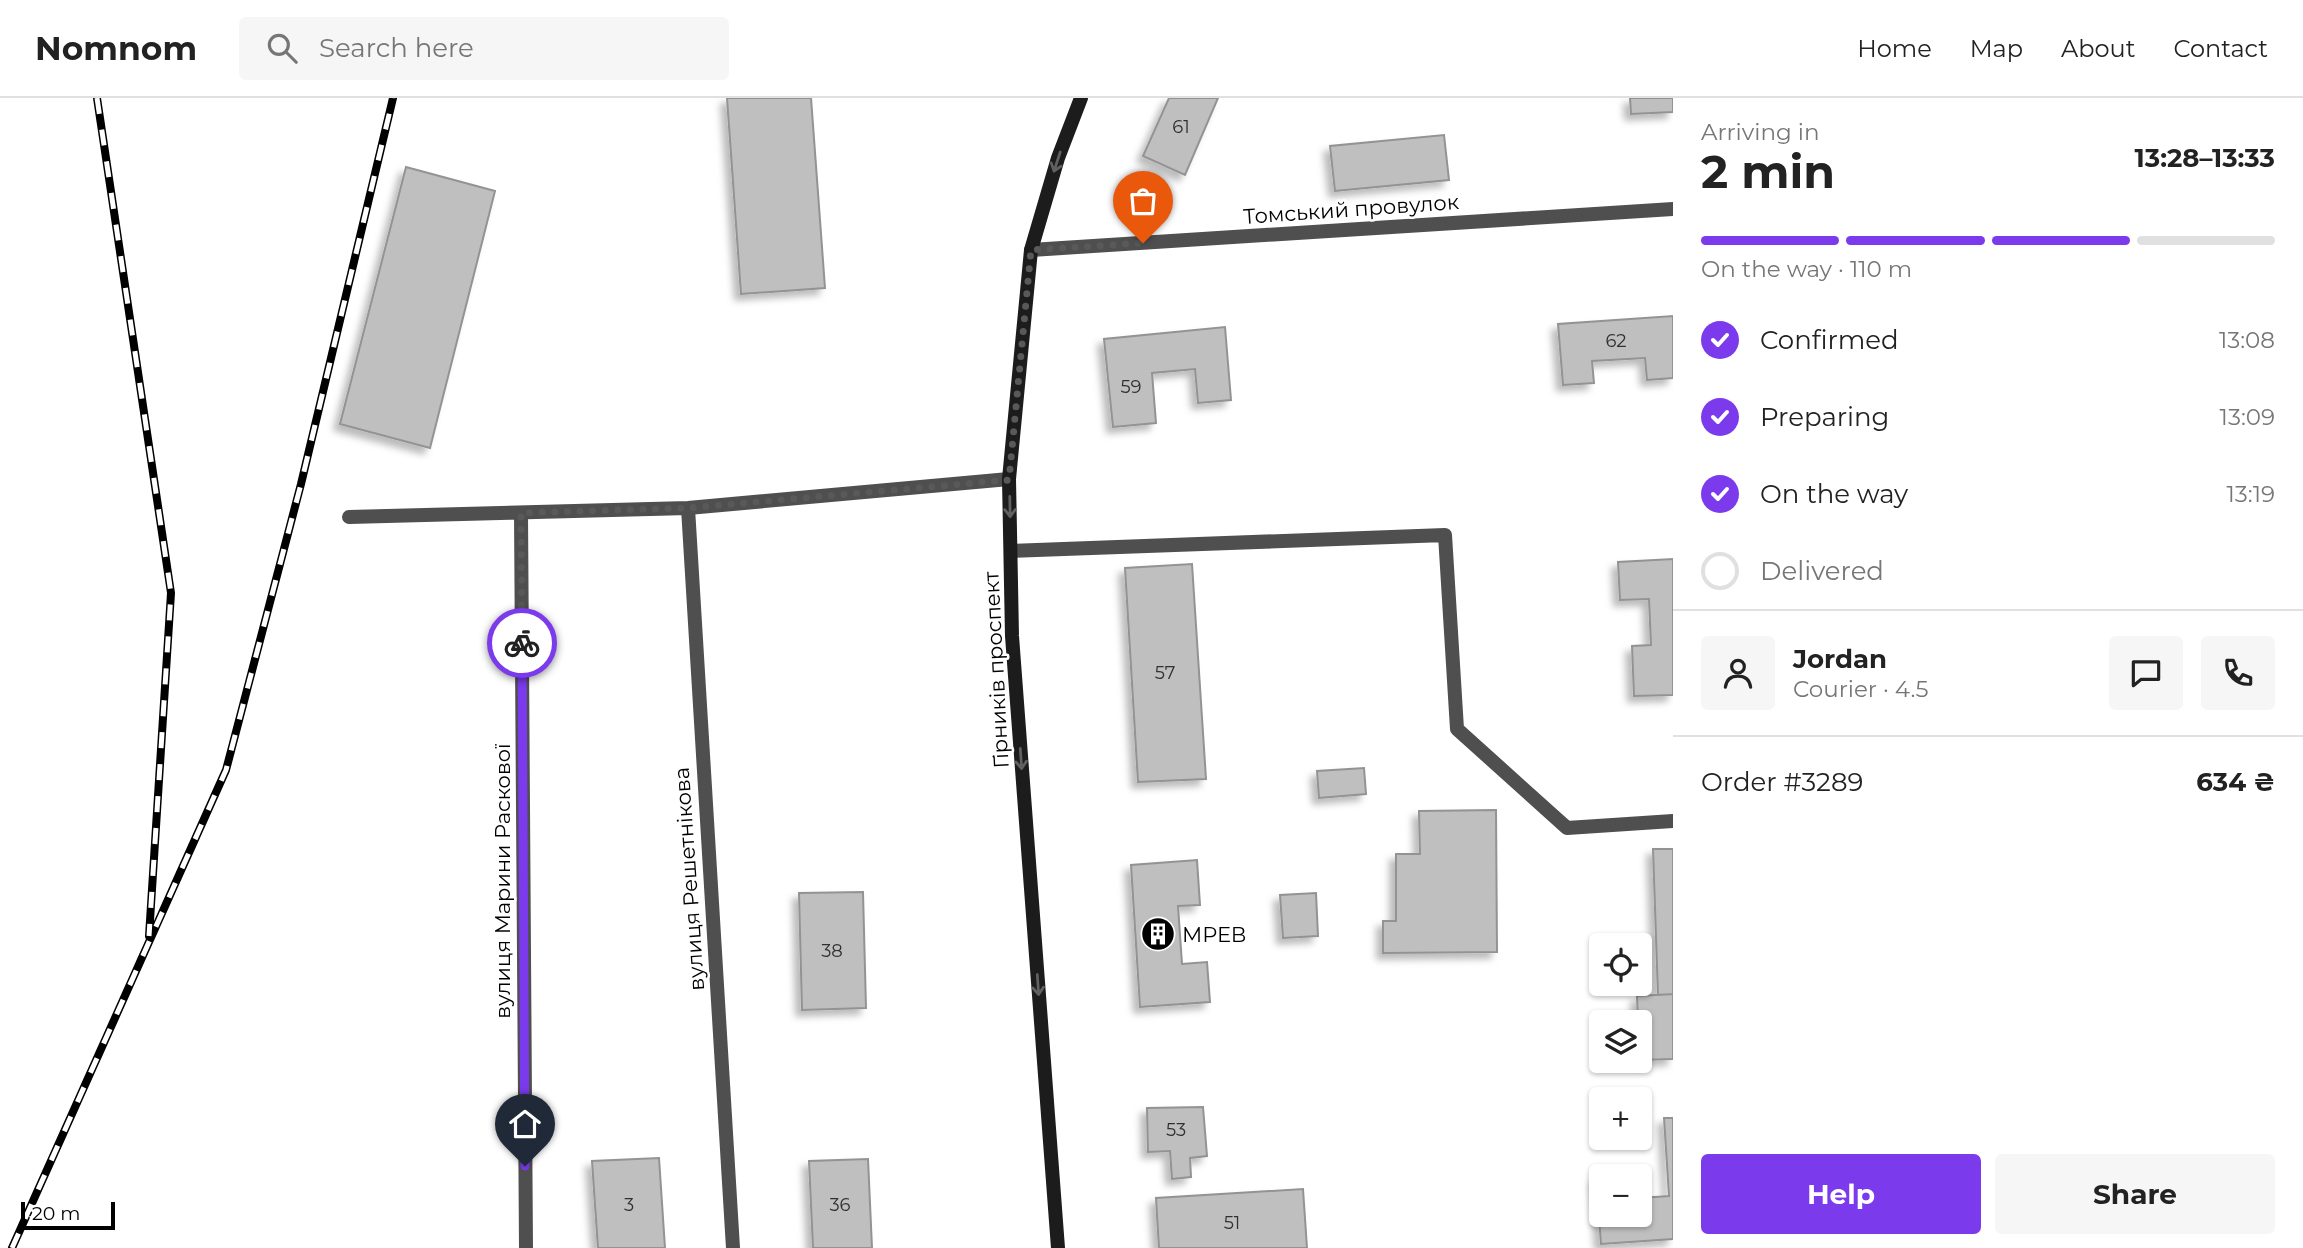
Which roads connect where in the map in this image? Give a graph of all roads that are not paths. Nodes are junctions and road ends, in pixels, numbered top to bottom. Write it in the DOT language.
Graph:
graph roads {
  1 [pos="1082,98"];
  2 [pos="1673,209"];
  3 [pos="1031,250"];
  4 [pos="1009,480"];
  5 [pos="688,508"];
  6 [pos="521,513"];
  7 [pos="349,517"];
  8 [pos="1011,551"];
  9 [pos="1673,821"];
  10 [pos="526,1248"];
  11 [pos="733,1248"];
  12 [pos="1058,1248"];
  1 -- 3 [label="main road, Гірників проспект, one-way"];
  2 -- 3 [label="street, Томський провулок"];
  3 -- 4 [label="main road, Гірників проспект"];
  4 -- 5 [label="street"];
  4 -- 8 [label="main road, Гірників проспект, one-way"];
  5 -- 6 [label="street"];
  5 -- 11 [label="street, вулиця Решетнікова"];
  6 -- 7 [label="street"];
  6 -- 10 [label="street, вулиця Марини Раскової"];
  8 -- 9 [label="street"];
  8 -- 12 [label="main road, Гірників проспект, one-way"];
}
